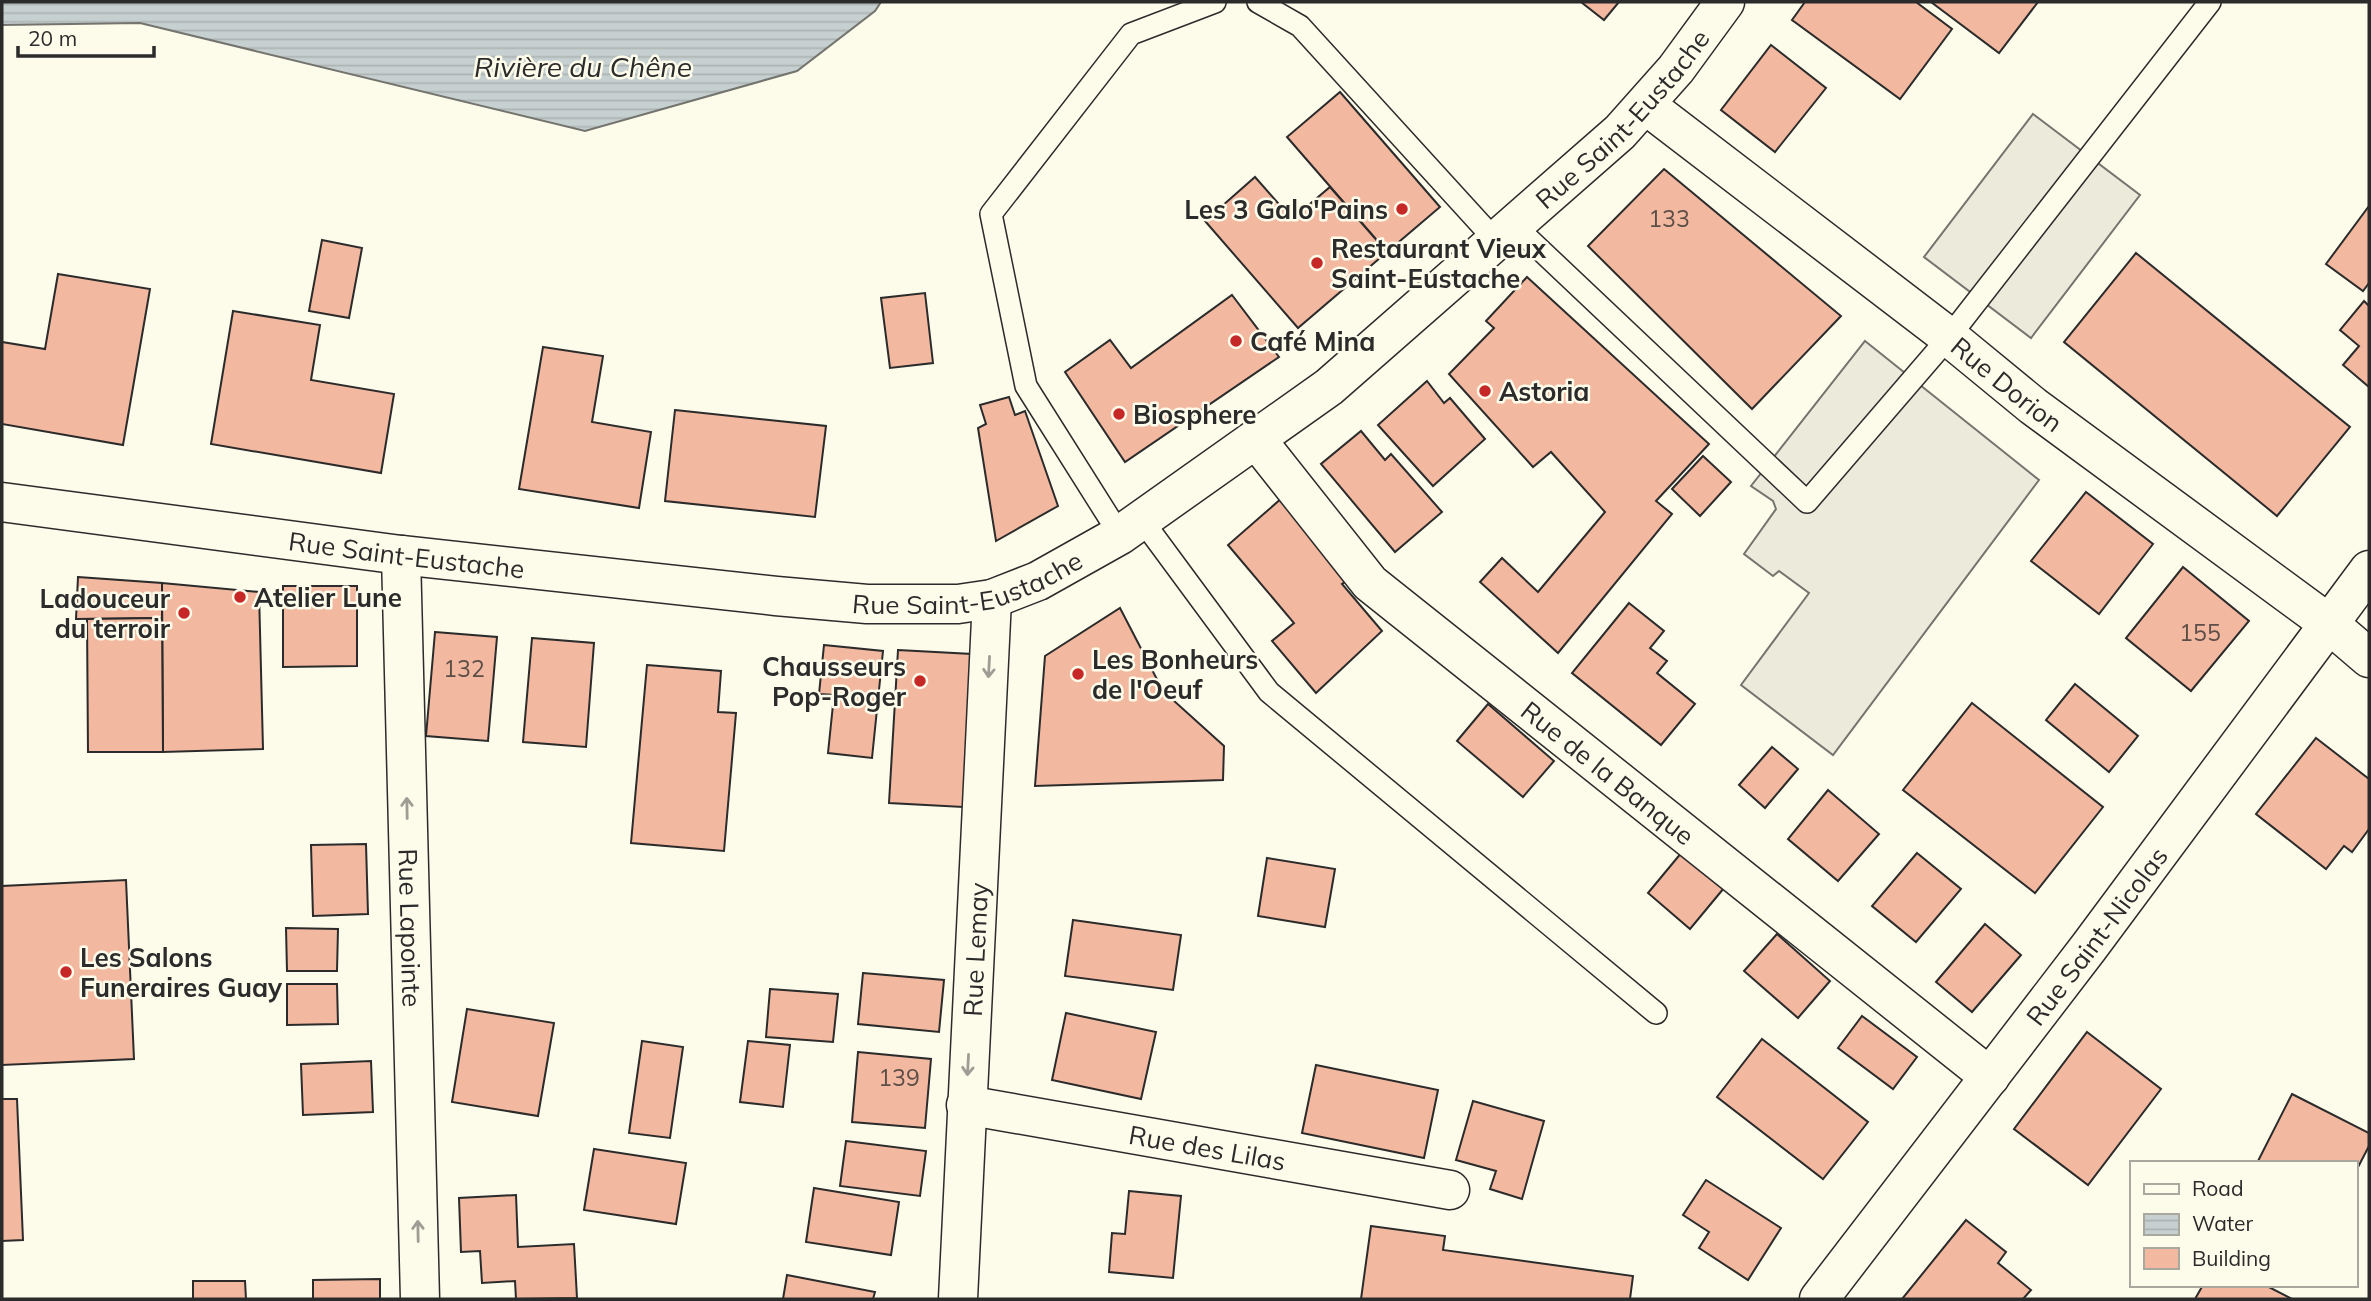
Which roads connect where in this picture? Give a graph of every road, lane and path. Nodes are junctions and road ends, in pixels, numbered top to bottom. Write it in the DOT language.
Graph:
graph roads {
  1 [pos="1214,2"];
  2 [pos="1258,2"];
  3 [pos="1725,2"];
  4 [pos="2210,2"];
  5 [pos="1647,106"];
  6 [pos="1505,233"];
  7 [pos="1949,337"];
  8 [pos="1256,439"];
  9 [pos="2,502"];
  10 [pos="1131,527"];
  11 [pos="401,555"];
  12 [pos="2369,570"];
  13 [pos="992,599"];
  14 [pos="2328,623"];
  15 [pos="2369,658"];
  16 [pos="1656,1013"];
  17 [pos="1990,1077"];
  18 [pos="966,1105"];
  19 [pos="1450,1190"];
  20 [pos="420,1299"];
  21 [pos="958,1299"];
  22 [pos="1819,1299"];
  1 -- 10 [label="lane"];
  2 -- 6 [label="lane"];
  3 -- 5 [label="street, Rue Saint-Eustache"];
  4 -- 7 [label="lane"];
  5 -- 6 [label="street, Rue Saint-Eustache"];
  5 -- 7 [label="street, Rue Dorion"];
  6 -- 7 [label="lane"];
  6 -- 8 [label="street, Rue Saint-Eustache"];
  7 -- 14 [label="street, Rue Dorion"];
  8 -- 10 [label="street, Rue Saint-Eustache"];
  8 -- 17 [label="street, Rue de la Banque"];
  9 -- 11 [label="street, Rue Saint-Eustache"];
  10 -- 13 [label="street, Rue Saint-Eustache"];
  10 -- 16 [label="lane"];
  11 -- 13 [label="street, Rue Saint-Eustache"];
  20 -- 11 [label="street, Rue Lapointe, one-way"];
  12 -- 14 [label="street, Rue Saint-Nicolas"];
  13 -- 18 [label="street, Rue Lemay, one-way"];
  14 -- 15 [label="street, Rue Dorion"];
  14 -- 17 [label="street, Rue Saint-Nicolas"];
  17 -- 22 [label="street, Rue Saint-Nicolas"];
  18 -- 19 [label="street, Rue des Lilas"];
  18 -- 21 [label="street, Rue Lemay"];
}
